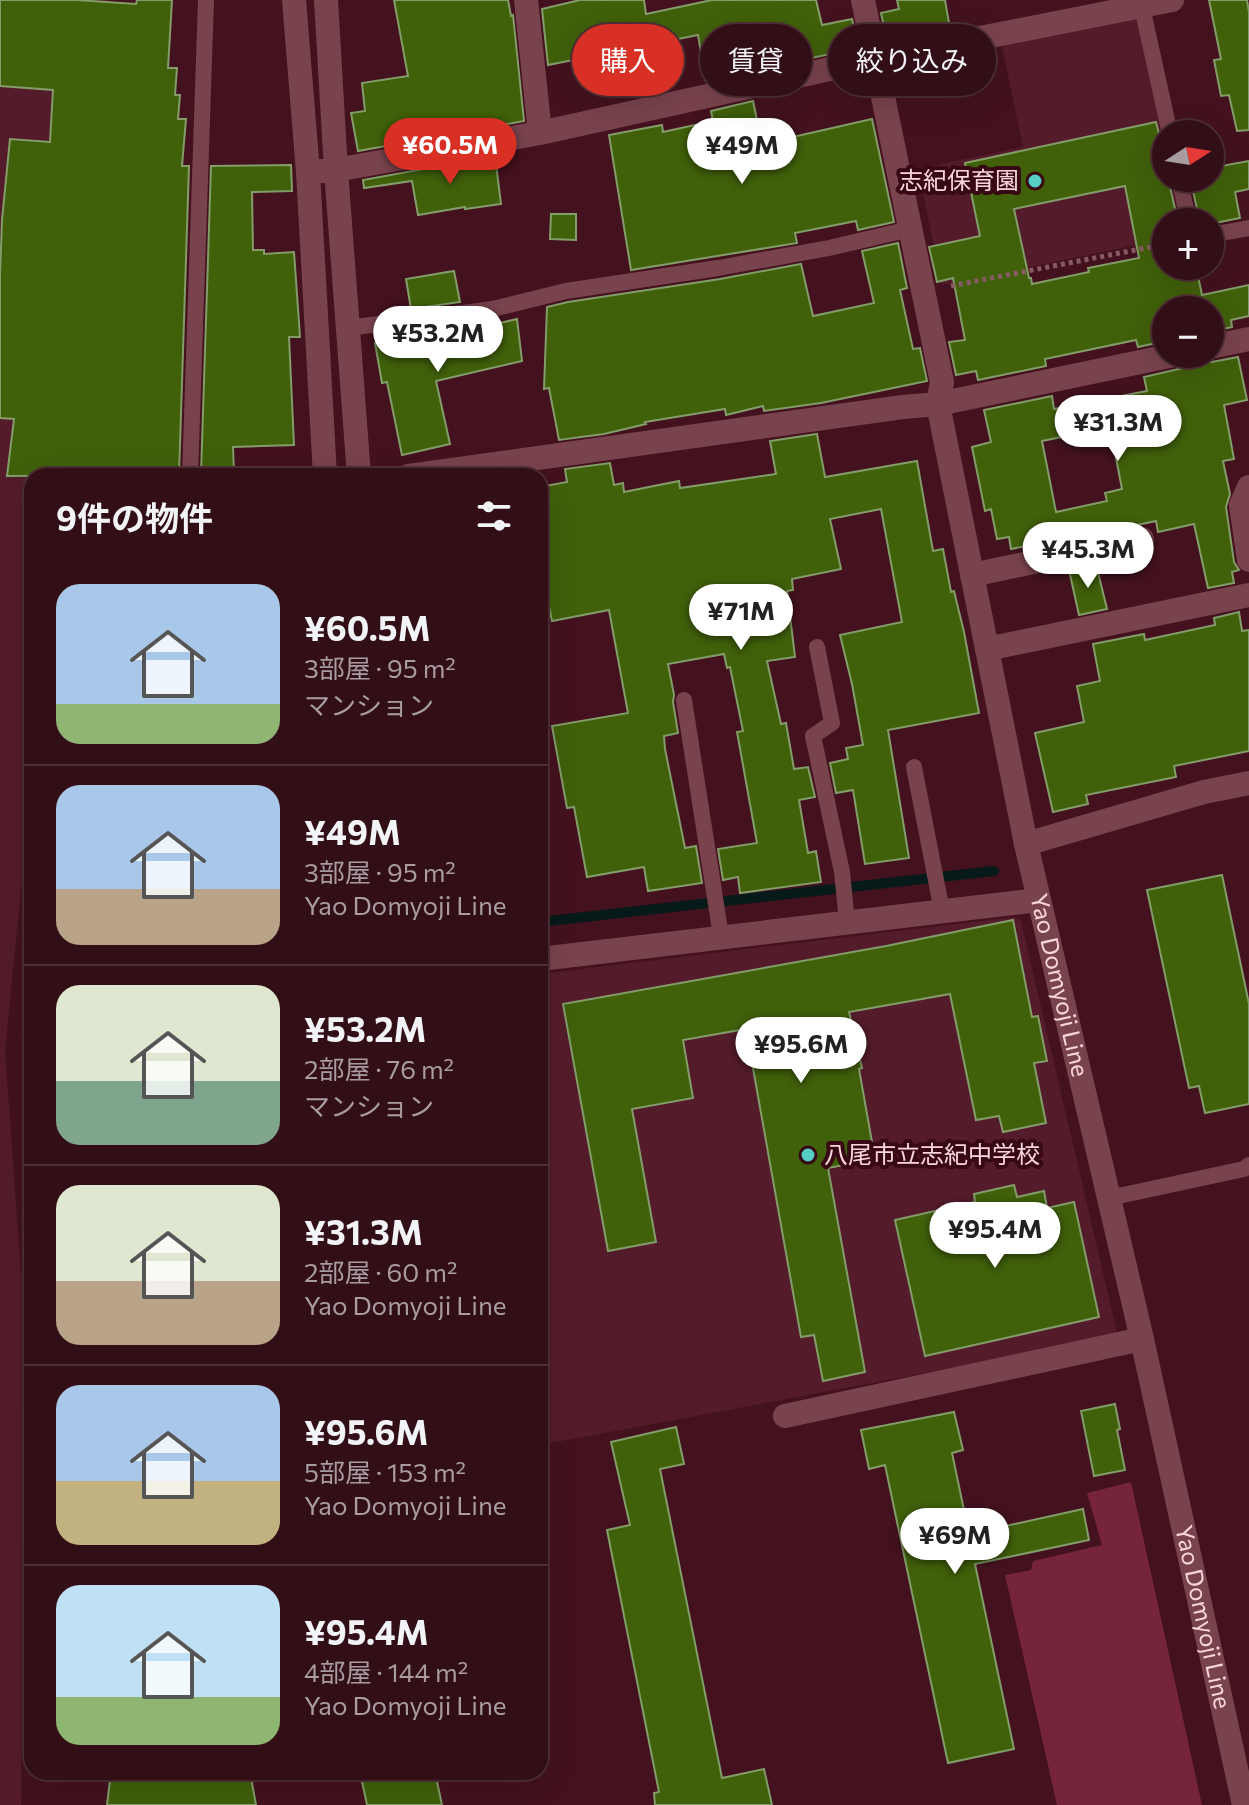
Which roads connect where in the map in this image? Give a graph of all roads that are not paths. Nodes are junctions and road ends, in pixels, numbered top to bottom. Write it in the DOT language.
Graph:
graph roads {
  1 [pos="206,0"];
  2 [pos="294,0"];
  3 [pos="326,0"];
  4 [pos="526,0"];
  5 [pos="863,0"];
  6 [pos="1172,0"];
  7 [pos="1095,7"];
  8 [pos="1142,7"];
  9 [pos="868,24"];
  10 [pos="996,30"];
  11 [pos="828,69"];
  12 [pos="883,96"];
  13 [pos="1167,120"];
  14 [pos="540,133"];
  15 [pos="336,170"];
  16 [pos="308,172"];
  17 [pos="1249,228"];
  18 [pos="910,229"];
  19 [pos="1224,232"];
  20 [pos="344,275"];
  21 [pos="316,309"];
  22 [pos="348,333"];
  23 [pos="1249,339"];
  24 [pos="317,342"];
  25 [pos="1224,344"];
  26 [pos="1152,360"];
  27 [pos="938,404"];
  28 [pos="190,468"];
  29 [pos="325,468"];
  30 [pos="358,468"];
  31 [pos="486,468"];
  32 [pos="1249,487"];
  33 [pos="1142,539"];
  34 [pos="1249,560"];
  35 [pos="972,575"];
  36 [pos="1249,595"];
  37 [pos="817,647"];
  38 [pos="987,649"];
  39 [pos="684,700"];
  40 [pos="914,767"];
  41 [pos="1249,783"];
  42 [pos="1026,844"];
  43 [pos="1038,900"];
  44 [pos="940,901"];
  45 [pos="846,912"];
  46 [pos="719,925"];
  47 [pos="548,957"];
  48 [pos="1249,1165"];
  49 [pos="1109,1198"];
  50 [pos="1142,1339"];
  51 [pos="785,1416"];
  52 [pos="1242,1769"];
  53 [pos="1244,1805"];
  1 -- 28 [label="lane"];
  2 -- 16 [label="street"];
  3 -- 15 [label="street"];
  4 -- 14 [label="street"];
  5 -- 9 [label="street, Yao Domyoji Line"];
  6 -- 8 [label="street"];
  7 -- 8 [label="street"];
  7 -- 10 [label="street"];
  8 -- 13 [label="lane"];
  11 -- 14 [label="street"];
  12 -- 18 [label="street, Yao Domyoji Line"];
  14 -- 15 [label="street"];
  15 -- 16 [label="street"];
  15 -- 20 [label="street"];
  16 -- 21 [label="street"];
  17 -- 19 [label="lane"];
  18 -- 22 [label="lane"];
  18 -- 27 [label="street, Yao Domyoji Line"];
  20 -- 21 [label="street"];
  20 -- 22 [label="street"];
  21 -- 24 [label="street"];
  22 -- 24 [label="street"];
  22 -- 30 [label="street"];
  23 -- 25 [label="street"];
  24 -- 29 [label="street"];
  26 -- 27 [label="street"];
  27 -- 31 [label="street"];
  27 -- 35 [label="street, Yao Domyoji Line"];
  32 -- 34 [label="street"];
  33 -- 35 [label="street"];
  35 -- 38 [label="street, Yao Domyoji Line"];
  36 -- 38 [label="street"];
  37 -- 45 [label="lane"];
  38 -- 42 [label="street, Yao Domyoji Line"];
  39 -- 46 [label="lane"];
  40 -- 44 [label="lane"];
  41 -- 42 [label="street"];
  42 -- 43 [label="street, Yao Domyoji Line"];
  43 -- 44 [label="street"];
  43 -- 49 [label="street, Yao Domyoji Line"];
  44 -- 45 [label="street"];
  45 -- 46 [label="street"];
  46 -- 47 [label="street"];
  48 -- 49 [label="lane"];
  49 -- 50 [label="street, Yao Domyoji Line"];
  50 -- 51 [label="street"];
  50 -- 52 [label="street, Yao Domyoji Line"];
  52 -- 53 [label="street, Yao Domyoji Line"];
}
